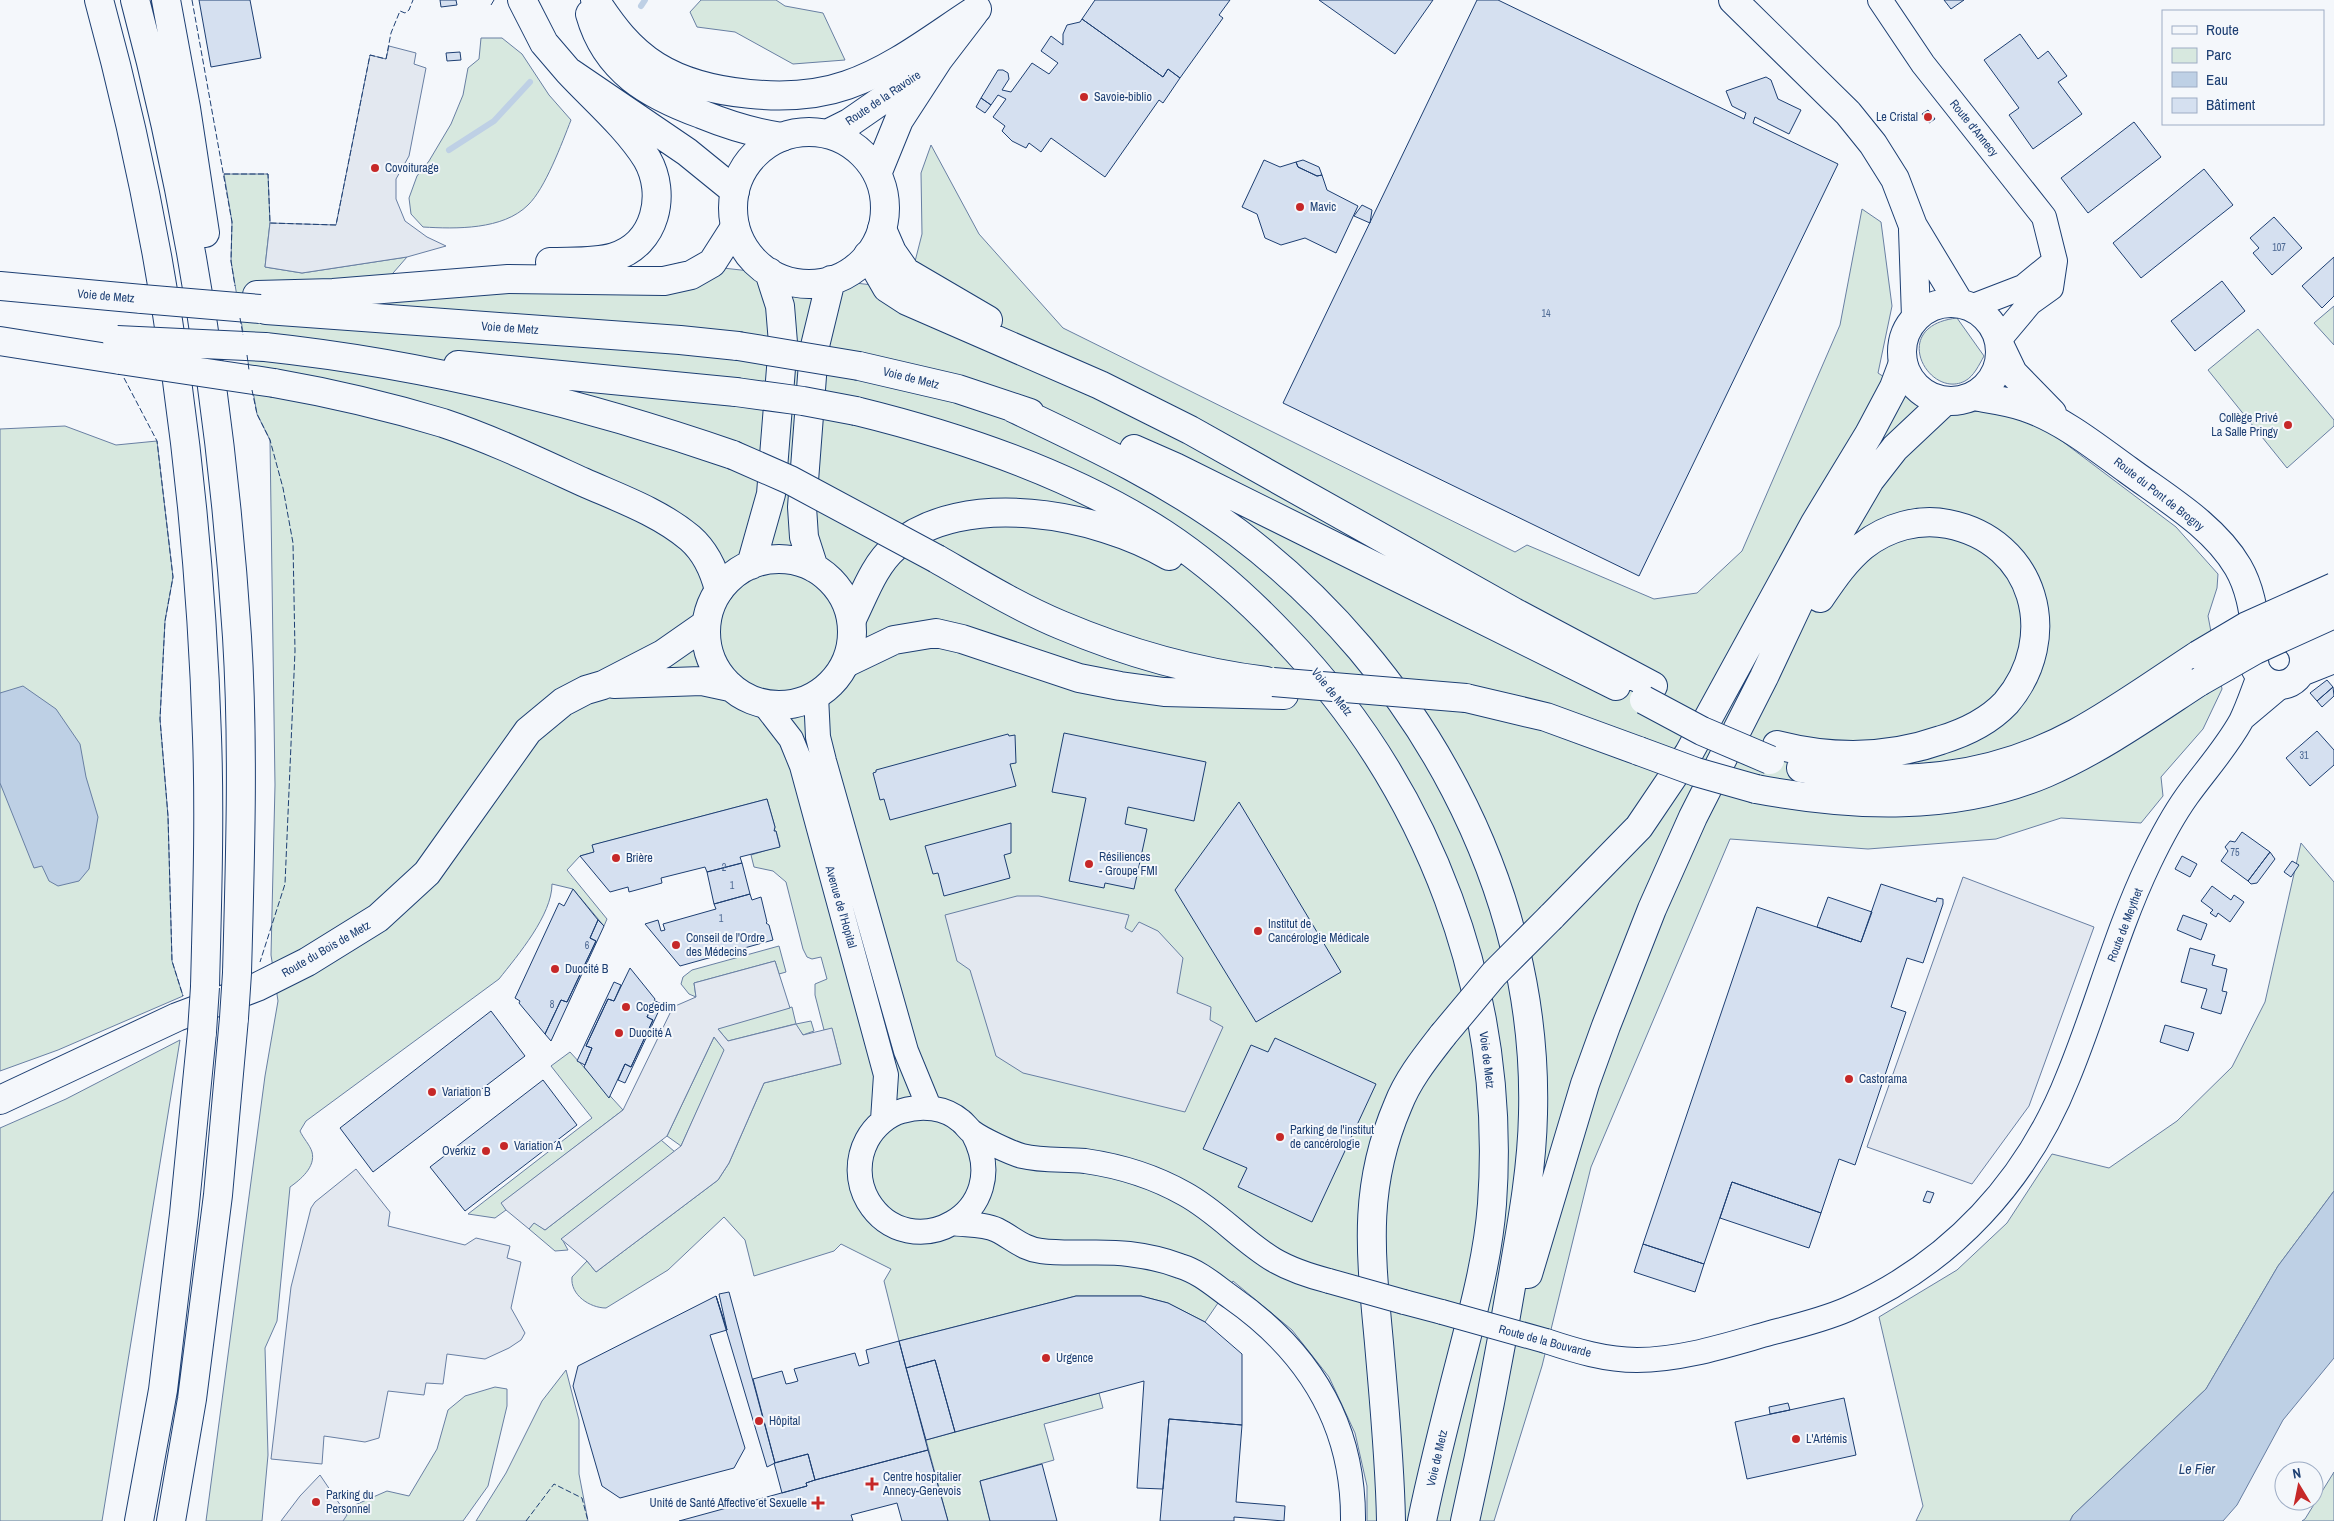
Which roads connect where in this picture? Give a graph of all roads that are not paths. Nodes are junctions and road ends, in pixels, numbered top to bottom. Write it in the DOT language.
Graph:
graph roads {
  1 [pos="99,0"];
  2 [pos="135,0"];
  3 [pos="166,0"];
  4 [pos="522,0"];
  5 [pos="1734,0"];
  6 [pos="1880,0"];
  7 [pos="591,4"];
  8 [pos="980,5"];
  9 [pos="938,60"];
  10 [pos="568,71"];
  11 [pos="827,134"];
  12 [pos="782,136"];
  13 [pos="877,174"];
  14 [pos="734,191"];
  15 [pos="1913,226"];
  16 [pos="735,227"];
  17 [pos="882,229"];
  18 [pos="868,255"];
  19 [pos="2056,261"];
  20 [pos="769,272"];
  21 [pos="831,280"];
  22 [pos="0,286"];
  23 [pos="379,289"];
  24 [pos="259,302"];
  25 [pos="1965,305"];
  26 [pos="1916,317"];
  27 [pos="0,337"];
  28 [pos="0,341"];
  29 [pos="2000,344"];
  30 [pos="118,350"];
  31 [pos="340,355"];
  32 [pos="1903,363"];
  33 [pos="1100,386"];
  34 [pos="1973,396"];
  35 [pos="1945,401"];
  36 [pos="1013,408"];
  37 [pos="2068,428"];
  38 [pos="225,481"];
  39 [pos="751,564"];
  40 [pos="814,568"];
  41 [pos="2334,587"];
  42 [pos="720,590"];
  43 [pos="2334,614"];
  44 [pos="852,619"];
  45 [pos="706,624"];
  46 [pos="2334,640"];
  47 [pos="2279,641"];
  48 [pos="1290,643"];
  49 [pos="2334,659"];
  50 [pos="846,663"];
  51 [pos="1764,677"];
  52 [pos="2281,678"];
  53 [pos="603,685"];
  54 [pos="730,687"];
  55 [pos="1278,688"];
  56 [pos="1649,693"];
  57 [pos="816,696"];
  58 [pos="764,704"];
  59 [pos="1773,752"];
  60 [pos="0,1100"];
  61 [pos="929,1107"];
  62 [pos="883,1120"];
  63 [pos="973,1133"];
  64 [pos="2035,1146"];
  65 [pos="1021,1156"];
  66 [pos="983,1184"];
  67 [pos="952,1224"];
  68 [pos="996,1229"];
  69 [pos="1495,1384"];
  70 [pos="139,1521"];
  71 [pos="171,1521"];
  72 [pos="1353,1521"];
  73 [pos="1391,1521"];
  74 [pos="1422,1521"];
  75 [pos="1465,1521"];
  1 -- 70 [label="main road, bridge"];
  2 -- 38 [label="main road"];
  3 -- 38 [label="main road"];
  4 -- 10 [label="main road"];
  5 -- 15 [label="main road"];
  6 -- 19 [label="street, Route d'Annecy"];
  7 -- 8 [label="main road"];
  7 -- 12 [label="main road"];
  8 -- 9 [label="main road, Route de la Ravoire"];
  9 -- 11 [label="main road, Route de la Ravoire"];
  9 -- 13 [label="main road, Route de la Ravoire"];
  10 -- 14 [label="main road"];
  10 -- 23 [label="main road"];
  11 -- 12 [label="main road"];
  11 -- 13 [label="main road"];
  12 -- 14 [label="main road"];
  13 -- 17 [label="main road"];
  14 -- 16 [label="main road"];
  15 -- 25 [label="main road"];
  15 -- 26 [label="main road"];
  16 -- 20 [label="main road"];
  16 -- 23 [label="main road"];
  17 -- 18 [label="main road"];
  17 -- 33 [label="main road"];
  18 -- 21 [label="main road"];
  18 -- 33 [label="main road"];
  19 -- 25 [label="street"];
  19 -- 29 [label="street, Route d'Annecy"];
  20 -- 21 [label="main road"];
  20 -- 39 [label="main road"];
  21 -- 40 [label="main road"];
  22 -- 24 [label="main road, Voie de Metz, bridge"];
  23 -- 24 [label="main road"];
  24 -- 36 [label="main road, Voie de Metz, bridge"];
  25 -- 26 [label="main road"];
  25 -- 29 [label="main road"];
  26 -- 32 [label="main road"];
  27 -- 30 [label="main road"];
  28 -- 30 [label="main road"];
  29 -- 34 [label="main road"];
  29 -- 37 [label="main road, Route du Pont de Brogny"];
  30 -- 31 [label="main road, bridge"];
  30 -- 42 [label="main road, bridge"];
  31 -- 48 [label="main road, bridge"];
  31 -- 55 [label="main road, bridge"];
  32 -- 35 [label="main road"];
  32 -- 73 [label="main road, bridge"];
  33 -- 56 [label="main road"];
  34 -- 35 [label="main road"];
  34 -- 37 [label="main road, Route du Pont de Brogny"];
  35 -- 51 [label="main road"];
  36 -- 56 [label="main road"];
  36 -- 69 [label="main road"];
  37 -- 47 [label="main road, Route du Pont de Brogny"];
  38 -- 71 [label="main road, bridge"];
  39 -- 40 [label="main road"];
  39 -- 42 [label="main road"];
  40 -- 44 [label="main road"];
  41 -- 59 [label="main road, bridge"];
  42 -- 45 [label="main road"];
  43 -- 55 [label="main road, bridge"];
  44 -- 48 [label="main road"];
  44 -- 50 [label="main road"];
  45 -- 53 [label="main road, Route du Bois de Metz"];
  45 -- 54 [label="main road"];
  46 -- 47 [label="main road"];
  47 -- 52 [label="main road"];
  47 -- 52 [label="main road"];
  48 -- 74 [label="main road, Voie de Metz"];
  49 -- 52 [label="main road"];
  50 -- 55 [label="main road"];
  50 -- 57 [label="main road"];
  51 -- 59 [label="main road"];
  51 -- 69 [label="main road"];
  52 -- 64 [label="street, Route de Meythet"];
  53 -- 54 [label="main road, Route du Bois de Metz"];
  53 -- 60 [label="main road, Route du Bois de Metz"];
  54 -- 58 [label="main road"];
  56 -- 59 [label="main road, bridge"];
  57 -- 58 [label="main road"];
  57 -- 61 [label="street, Avenue de l'Hopital"];
  58 -- 62 [label="street, Avenue de l'Hopital"];
  61 -- 62 [label="street"];
  61 -- 63 [label="street"];
  62 -- 67 [label="street"];
  63 -- 65 [label="street, Route de la Bouvarde"];
  63 -- 66 [label="street"];
  64 -- 65 [label="street, Route de la Bouvarde, bridge"];
  65 -- 66 [label="street"];
  66 -- 67 [label="street"];
  66 -- 68 [label="street"];
  67 -- 68 [label="street"];
  68 -- 72 [label="street"];
  69 -- 75 [label="main road"];
}
